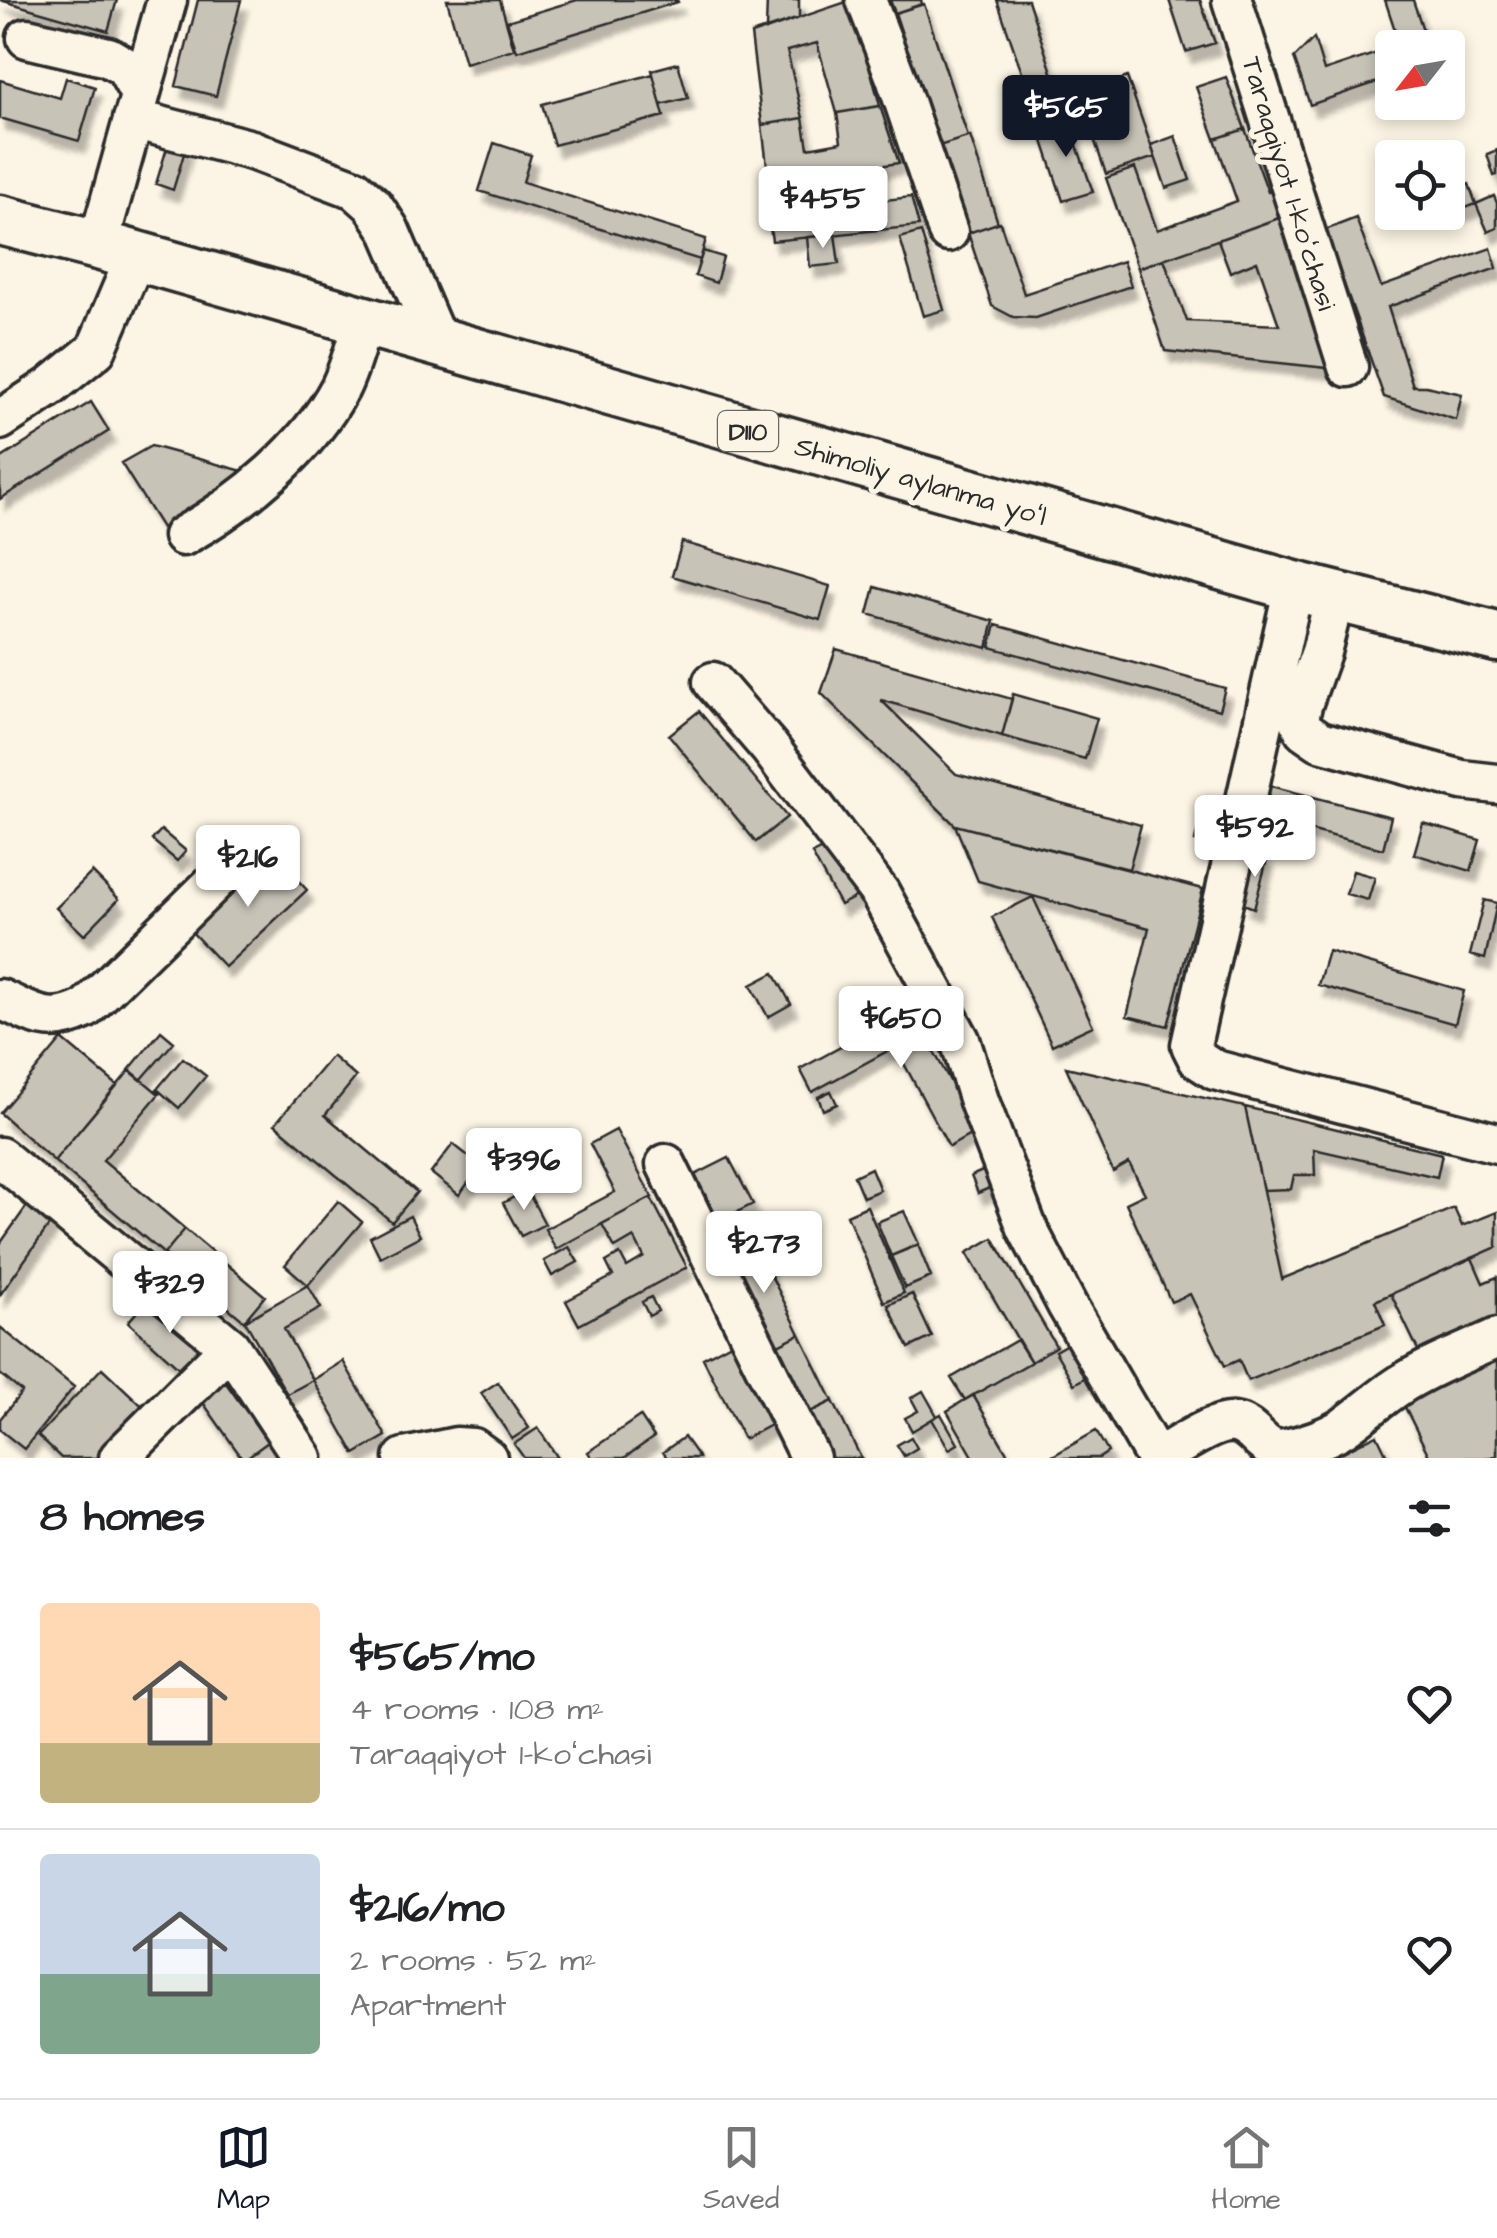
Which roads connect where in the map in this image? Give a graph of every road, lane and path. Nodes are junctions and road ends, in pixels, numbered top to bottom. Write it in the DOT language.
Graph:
graph roads {
  1 [pos="167,0"];
  2 [pos="866,0"];
  3 [pos="1232,0"];
  4 [pos="27,38"];
  5 [pos="137,106"];
  6 [pos="0,220"];
  7 [pos="948,232"];
  8 [pos="117,251"];
  9 [pos="364,322"];
  10 [pos="438,343"];
  11 [pos="1348,367"];
  12 [pos="0,420"];
  13 [pos="183,536"];
  14 [pos="1314,591"];
  15 [pos="1497,638"];
  16 [pos="714,682"];
  17 [pos="1497,784"];
  18 [pos="240,858"];
  19 [pos="0,999"];
  20 [pos="1497,1143"];
  21 [pos="0,1157"];
  22 [pos="666,1164"];
  23 [pos="1497,1338"];
  24 [pos="230,1347"];
  25 [pos="1168,1452"];
  26 [pos="119,1458"];
  27 [pos="303,1458"];
  28 [pos="404,1458"];
  29 [pos="487,1458"];
  30 [pos="810,1458"];
  1 -- 5 [label="street"];
  2 -- 7 [label="street"];
  3 -- 11 [label="street, Taraqqiyot 1-koʻchasi"];
  4 -- 5 [label="street"];
  5 -- 8 [label="street"];
  5 -- 10 [label="street"];
  6 -- 8 [label="main road, Shimoliy aylanma yoʻl / D110"];
  8 -- 9 [label="main road, Shimoliy aylanma yoʻl / D110"];
  8 -- 12 [label="street"];
  9 -- 10 [label="main road, Shimoliy aylanma yoʻl / D110"];
  9 -- 13 [label="street"];
  10 -- 14 [label="main road, Shimoliy aylanma yoʻl / D110"];
  14 -- 15 [label="main road, Shimoliy aylanma yoʻl / D110"];
  14 -- 17 [label="street"];
  14 -- 20 [label="street"];
  16 -- 25 [label="street"];
  18 -- 19 [label="street"];
  21 -- 24 [label="street"];
  22 -- 30 [label="street"];
  23 -- 25 [label="street"];
  24 -- 26 [label="street"];
  24 -- 27 [label="street"];
  28 -- 29 [label="street"];
}
